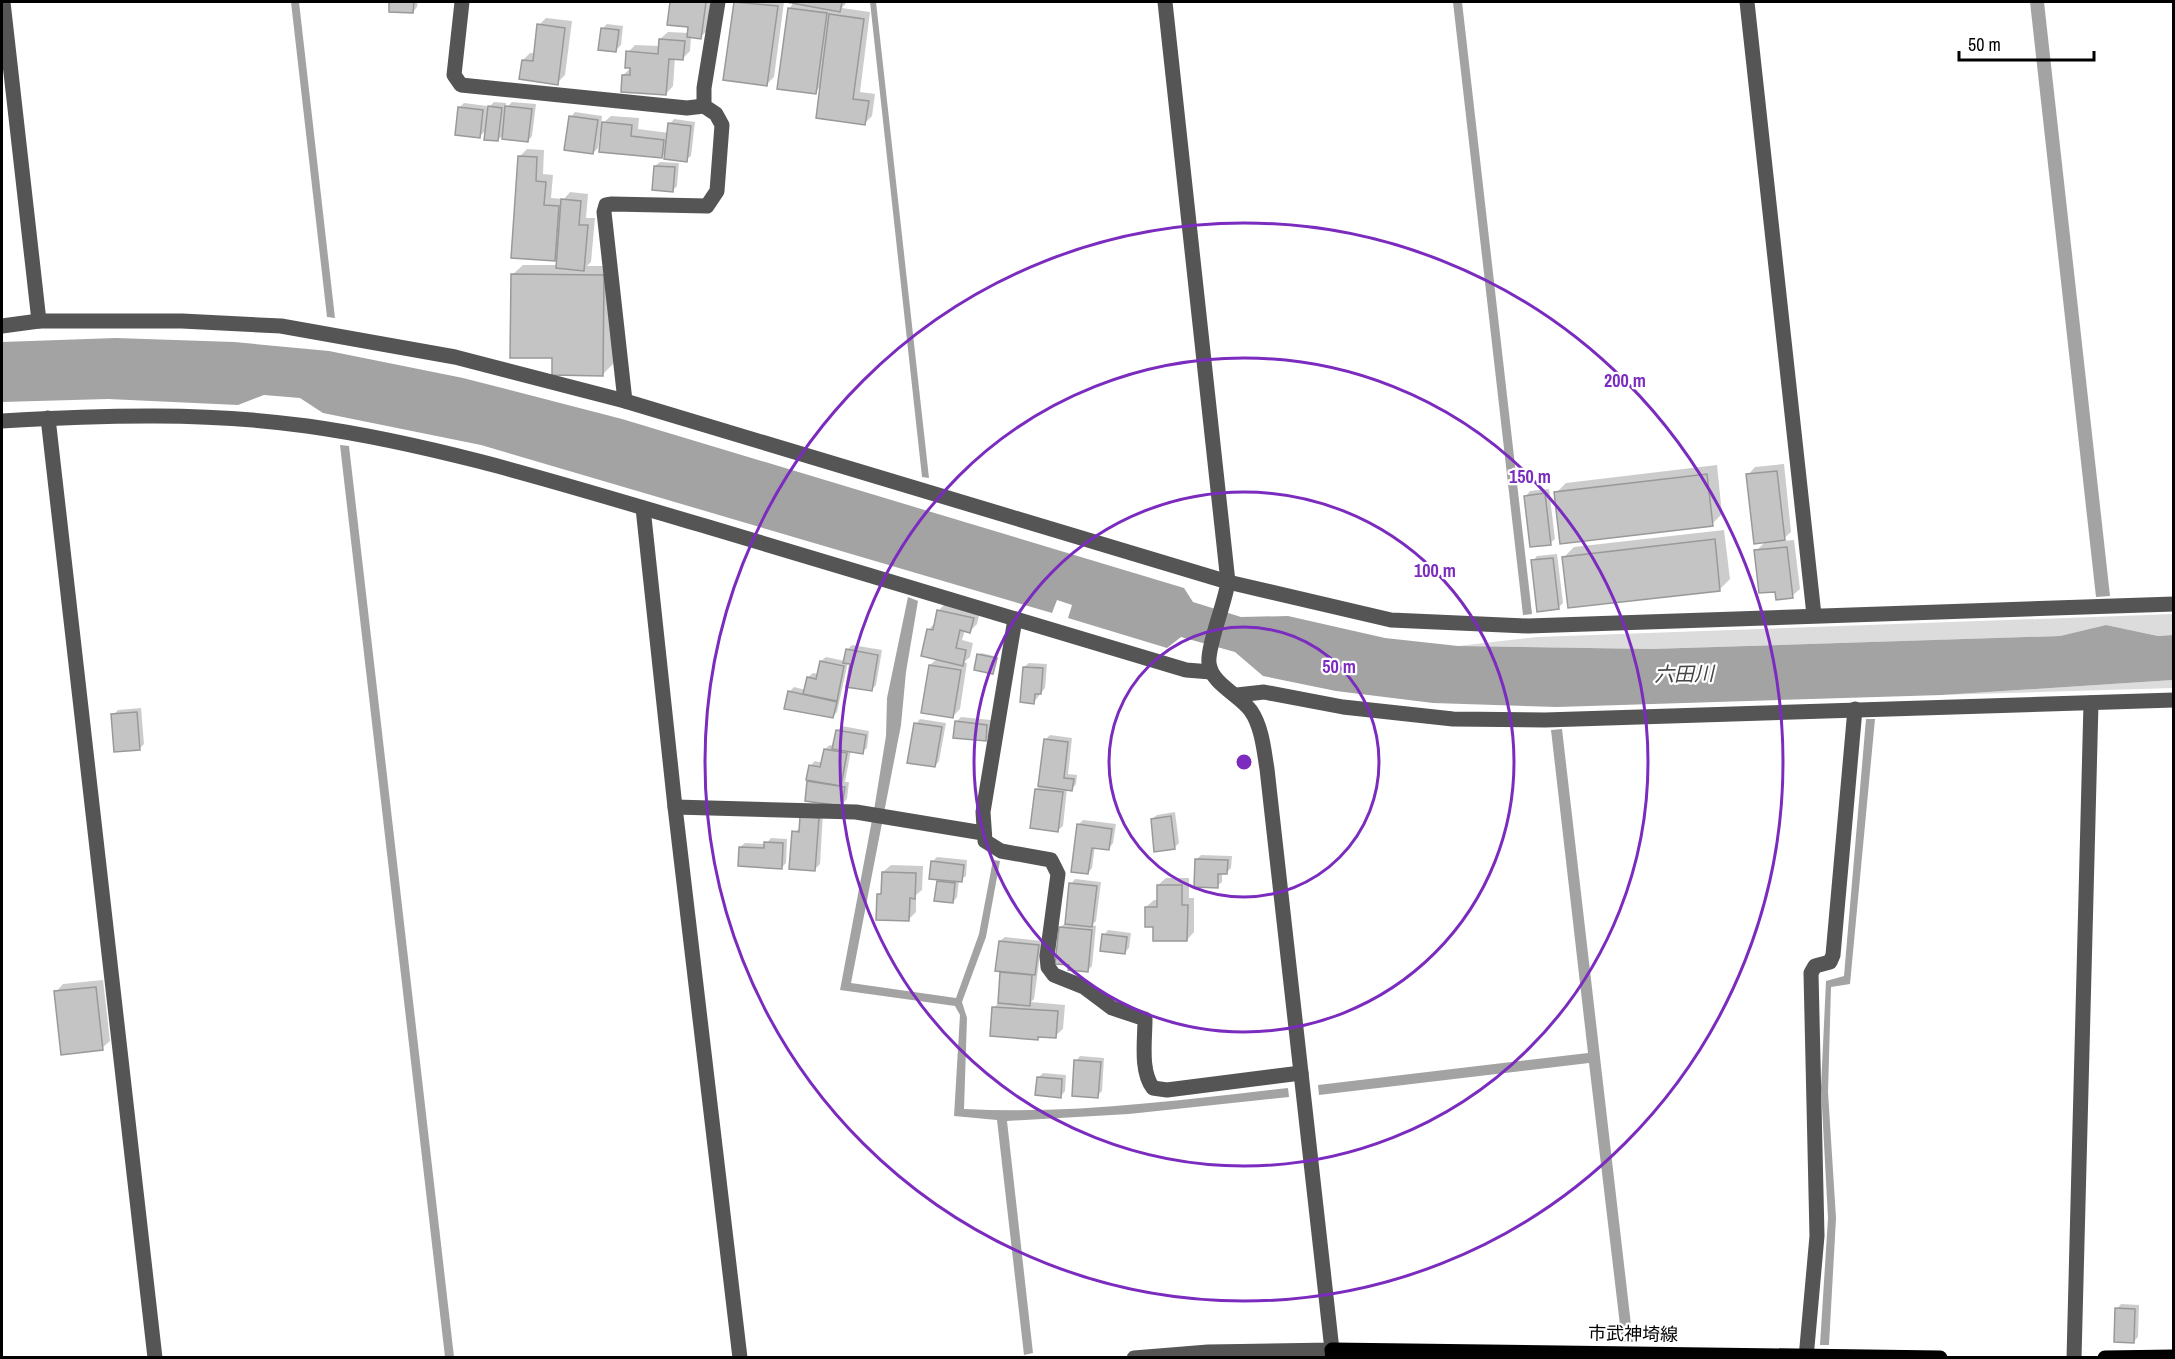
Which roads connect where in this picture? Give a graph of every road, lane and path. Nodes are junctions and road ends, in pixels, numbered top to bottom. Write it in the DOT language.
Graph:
graph roads {
  1 [pos="3,2"];
  2 [pos="462,2"];
  3 [pos="718,2"];
  4 [pos="1165,2"];
  5 [pos="1747,2"];
  6 [pos="704,106"];
  7 [pos="39,321"];
  8 [pos="2,327"];
  9 [pos="625,402"];
  10 [pos="48,418"];
  11 [pos="2,420"];
  12 [pos="643,508"];
  13 [pos="1228,582"];
  14 [pos="2174,604"];
  15 [pos="1814,615"];
  16 [pos="1015,619"];
  17 [pos="1211,672"];
  18 [pos="1237,695"];
  19 [pos="2174,700"];
  20 [pos="2091,703"];
  21 [pos="1855,709"];
  22 [pos="675,807"];
  23 [pos="983,833"];
  24 [pos="1301,1073"];
  25 [pos="1332,1354"];
  26 [pos="1806,1356"];
  27 [pos="2174,1357"];
  28 [pos="155,1358"];
  29 [pos="740,1358"];
  30 [pos="1134,1358"];
  31 [pos="1940,1358"];
  32 [pos="2074,1358"];
  33 [pos="2105,1358"];
  1 -- 7 [label="street"];
  2 -- 6 [label="street"];
  3 -- 6 [label="street"];
  4 -- 13 [label="street"];
  5 -- 15 [label="street"];
  6 -- 9 [label="street"];
  7 -- 8 [label="street"];
  7 -- 9 [label="street"];
  9 -- 13 [label="street"];
  10 -- 11 [label="street"];
  10 -- 12 [label="street"];
  10 -- 28 [label="street"];
  12 -- 16 [label="street"];
  12 -- 22 [label="street"];
  13 -- 15 [label="street"];
  13 -- 17 [label="street"];
  14 -- 15 [label="street"];
  16 -- 17 [label="street"];
  16 -- 23 [label="street"];
  17 -- 18 [label="street"];
  18 -- 21 [label="street"];
  18 -- 24 [label="street"];
  19 -- 20 [label="street"];
  20 -- 21 [label="street"];
  20 -- 32 [label="street"];
  21 -- 26 [label="street"];
  22 -- 23 [label="street"];
  22 -- 29 [label="street"];
  23 -- 24 [label="street"];
  24 -- 25 [label="street"];
  25 -- 26 [label="main road, 市武神埼線"];
  25 -- 30 [label="street"];
  26 -- 31 [label="main road, 市武神埼線"];
  27 -- 33 [label="main road"];
}
